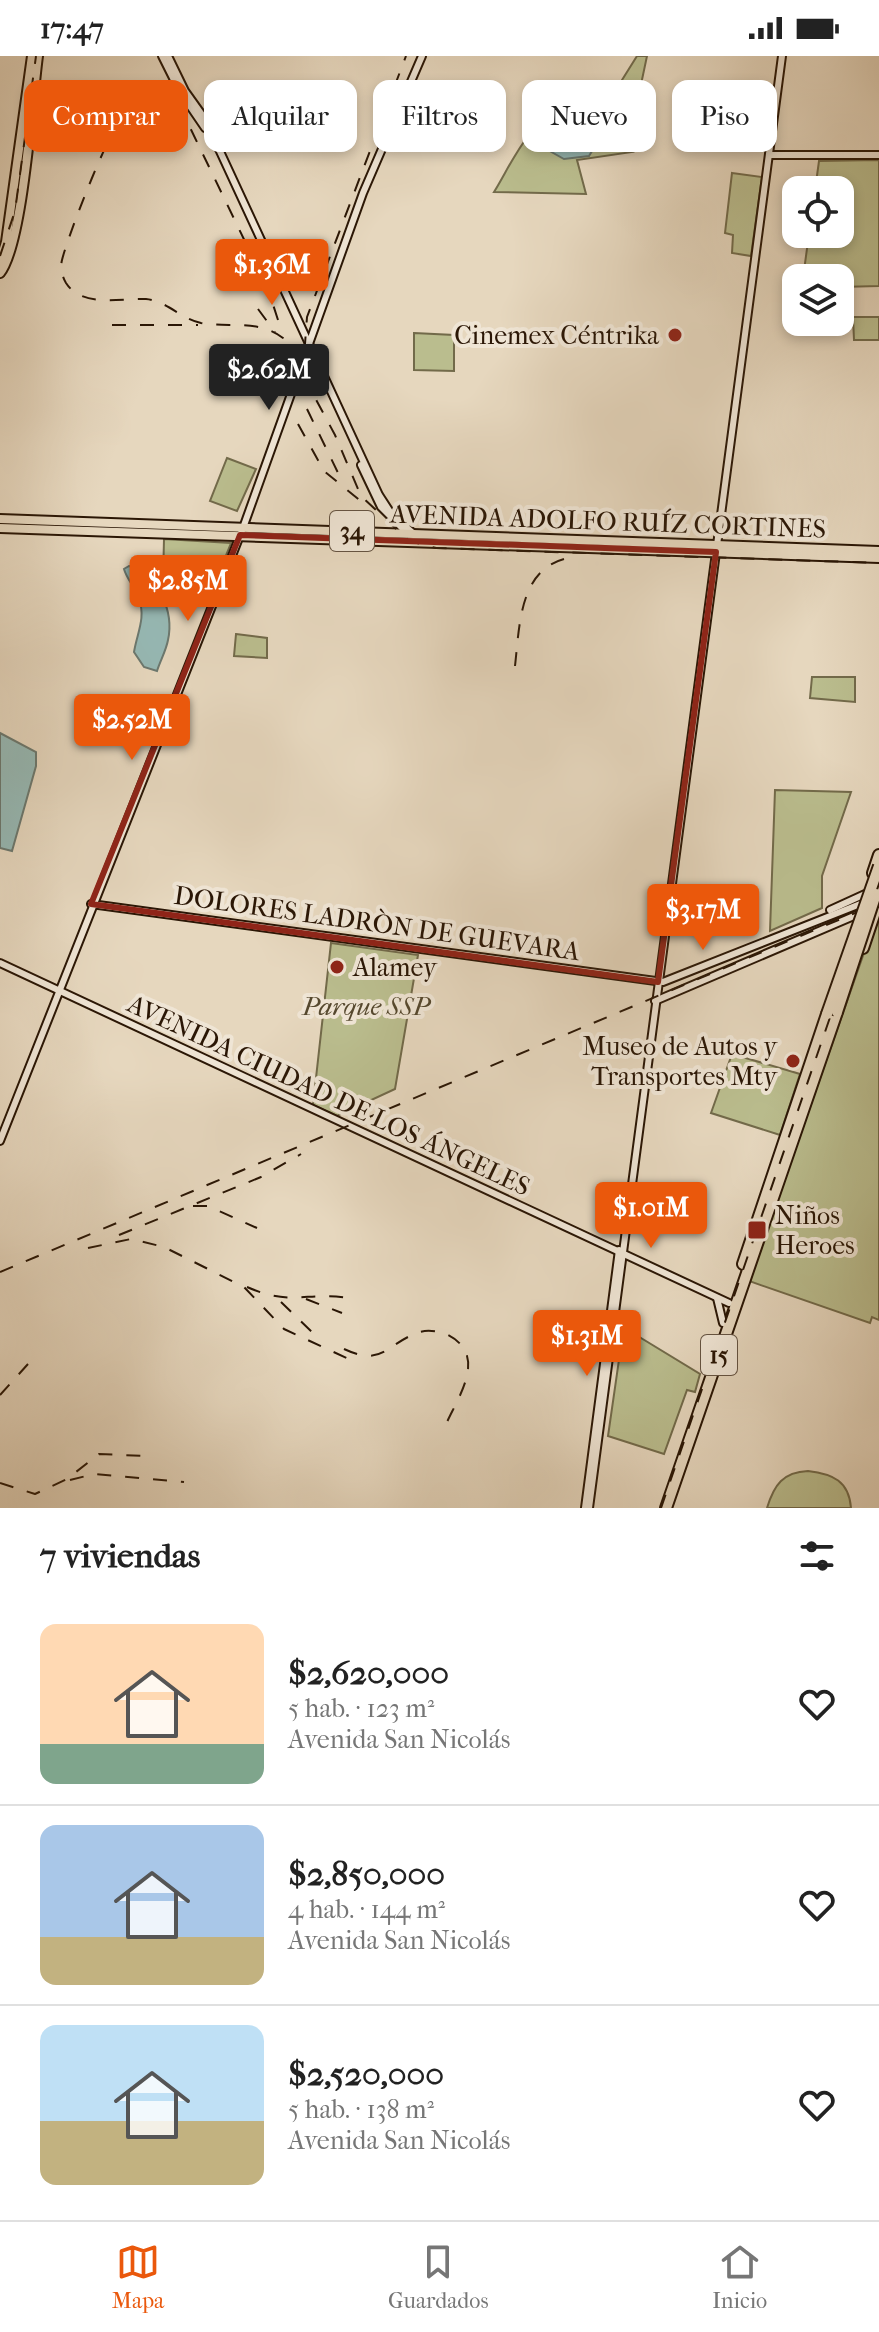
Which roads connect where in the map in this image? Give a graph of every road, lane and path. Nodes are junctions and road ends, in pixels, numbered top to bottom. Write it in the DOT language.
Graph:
graph roads {
  1 [pos="35,56"];
  2 [pos="165,56"];
  3 [pos="782,56"];
  4 [pos="418,60"];
  5 [pos="769,155"];
  6 [pos="879,155"];
  7 [pos="0,262"];
  8 [pos="0,273"];
  9 [pos="313,329"];
  10 [pos="308,345"];
  11 [pos="315,358"];
  12 [pos="0,519"];
  13 [pos="0,528"];
  14 [pos="242,532"];
  15 [pos="414,538"];
  16 [pos="716,549"];
  17 [pos="879,551"];
  18 [pos="879,558"];
  19 [pos="879,855"];
  20 [pos="879,866"];
  21 [pos="877,879"];
  22 [pos="865,895"];
  23 [pos="878,900"];
  24 [pos="91,904"];
  25 [pos="858,915"];
  26 [pos="751,948"];
  27 [pos="758,958"];
  28 [pos="0,963"];
  29 [pos="658,982"];
  30 [pos="58,991"];
  31 [pos="655,1001"];
  32 [pos="832,1013"];
  33 [pos="819,1037"];
  34 [pos="822,1055"];
  35 [pos="0,1141"];
  36 [pos="780,1177"];
  37 [pos="769,1187"];
  38 [pos="621,1253"];
  39 [pos="636,1260"];
  40 [pos="622,1265"];
  41 [pos="740,1295"];
  42 [pos="717,1298"];
  43 [pos="728,1307"];
  44 [pos="723,1323"];
  45 [pos="696,1410"];
  46 [pos="684,1437"];
  47 [pos="682,1462"];
  48 [pos="587,1508"];
  49 [pos="660,1508"];
  50 [pos="666,1508"];
  1 -- 7 [label="main road"];
  1 -- 8 [label="main road"];
  2 -- 10 [label="street"];
  3 -- 5 [label="street"];
  4 -- 9 [label="street"];
  5 -- 6 [label="street"];
  5 -- 16 [label="street"];
  9 -- 10 [label="street"];
  9 -- 11 [label="street"];
  10 -- 11 [label="street"];
  10 -- 14 [label="street"];
  10 -- 15 [label="street"];
  11 -- 15 [label="street"];
  12 -- 14 [label="main road, AVENIDA ADOLFO RUÍZ CORTINES / 34"];
  13 -- 14 [label="main road, AVENIDA ADOLFO RUÍZ CORTINES / 34"];
  14 -- 15 [label="main road, AVENIDA ADOLFO RUÍZ CORTINES / 34"];
  14 -- 24 [label="street"];
  15 -- 16 [label="main road, AVENIDA ADOLFO RUÍZ CORTINES / 34"];
  16 -- 17 [label="main road, AVENIDA ADOLFO RUÍZ CORTINES / 34"];
  16 -- 18 [label="main road, AVENIDA ADOLFO RUÍZ CORTINES / 34"];
  16 -- 29 [label="street"];
  19 -- 21 [label="highway"];
  20 -- 32 [label="highway, 15, bridge"];
  21 -- 22 [label="highway"];
  21 -- 32 [label="highway, 15, bridge"];
  22 -- 23 [label="highway"];
  22 -- 25 [label="highway"];
  22 -- 26 [label="street"];
  23 -- 25 [label="street"];
  23 -- 34 [label="highway"];
  24 -- 29 [label="street, DOLORES LADRÒN DE GUEVARA"];
  24 -- 30 [label="street"];
  25 -- 27 [label="street"];
  25 -- 33 [label="highway"];
  26 -- 27 [label="street"];
  26 -- 29 [label="street"];
  27 -- 31 [label="street"];
  28 -- 30 [label="street, AVENIDA CIUDAD DE LOS ÁNGELES"];
  29 -- 31 [label="street"];
  30 -- 35 [label="street"];
  30 -- 38 [label="street, AVENIDA CIUDAD DE LOS ÁNGELES"];
  31 -- 38 [label="street"];
  32 -- 33 [label="highway, 15"];
  32 -- 34 [label="highway, 15"];
  33 -- 37 [label="highway, 15"];
  34 -- 36 [label="highway, 15"];
  36 -- 37 [label="highway"];
  36 -- 41 [label="highway, 15"];
  37 -- 43 [label="highway, 15"];
  38 -- 39 [label="street, AVENIDA CIUDAD DE LOS ÁNGELES"];
  38 -- 40 [label="street"];
  38 -- 48 [label="street"];
  39 -- 40 [label="street"];
  39 -- 42 [label="street, AVENIDA CIUDAD DE LOS ÁNGELES"];
  40 -- 48 [label="street"];
  41 -- 43 [label="highway"];
  41 -- 45 [label="highway, 15"];
  42 -- 43 [label="street, AVENIDA CIUDAD DE LOS ÁNGELES"];
  42 -- 44 [label="street"];
  43 -- 44 [label="highway, 15"];
  44 -- 45 [label="highway, 15"];
  45 -- 46 [label="highway, 15"];
  45 -- 47 [label="highway, 15"];
  46 -- 47 [label="highway"];
  46 -- 49 [label="highway, 15"];
  47 -- 50 [label="highway, 15"];
}
